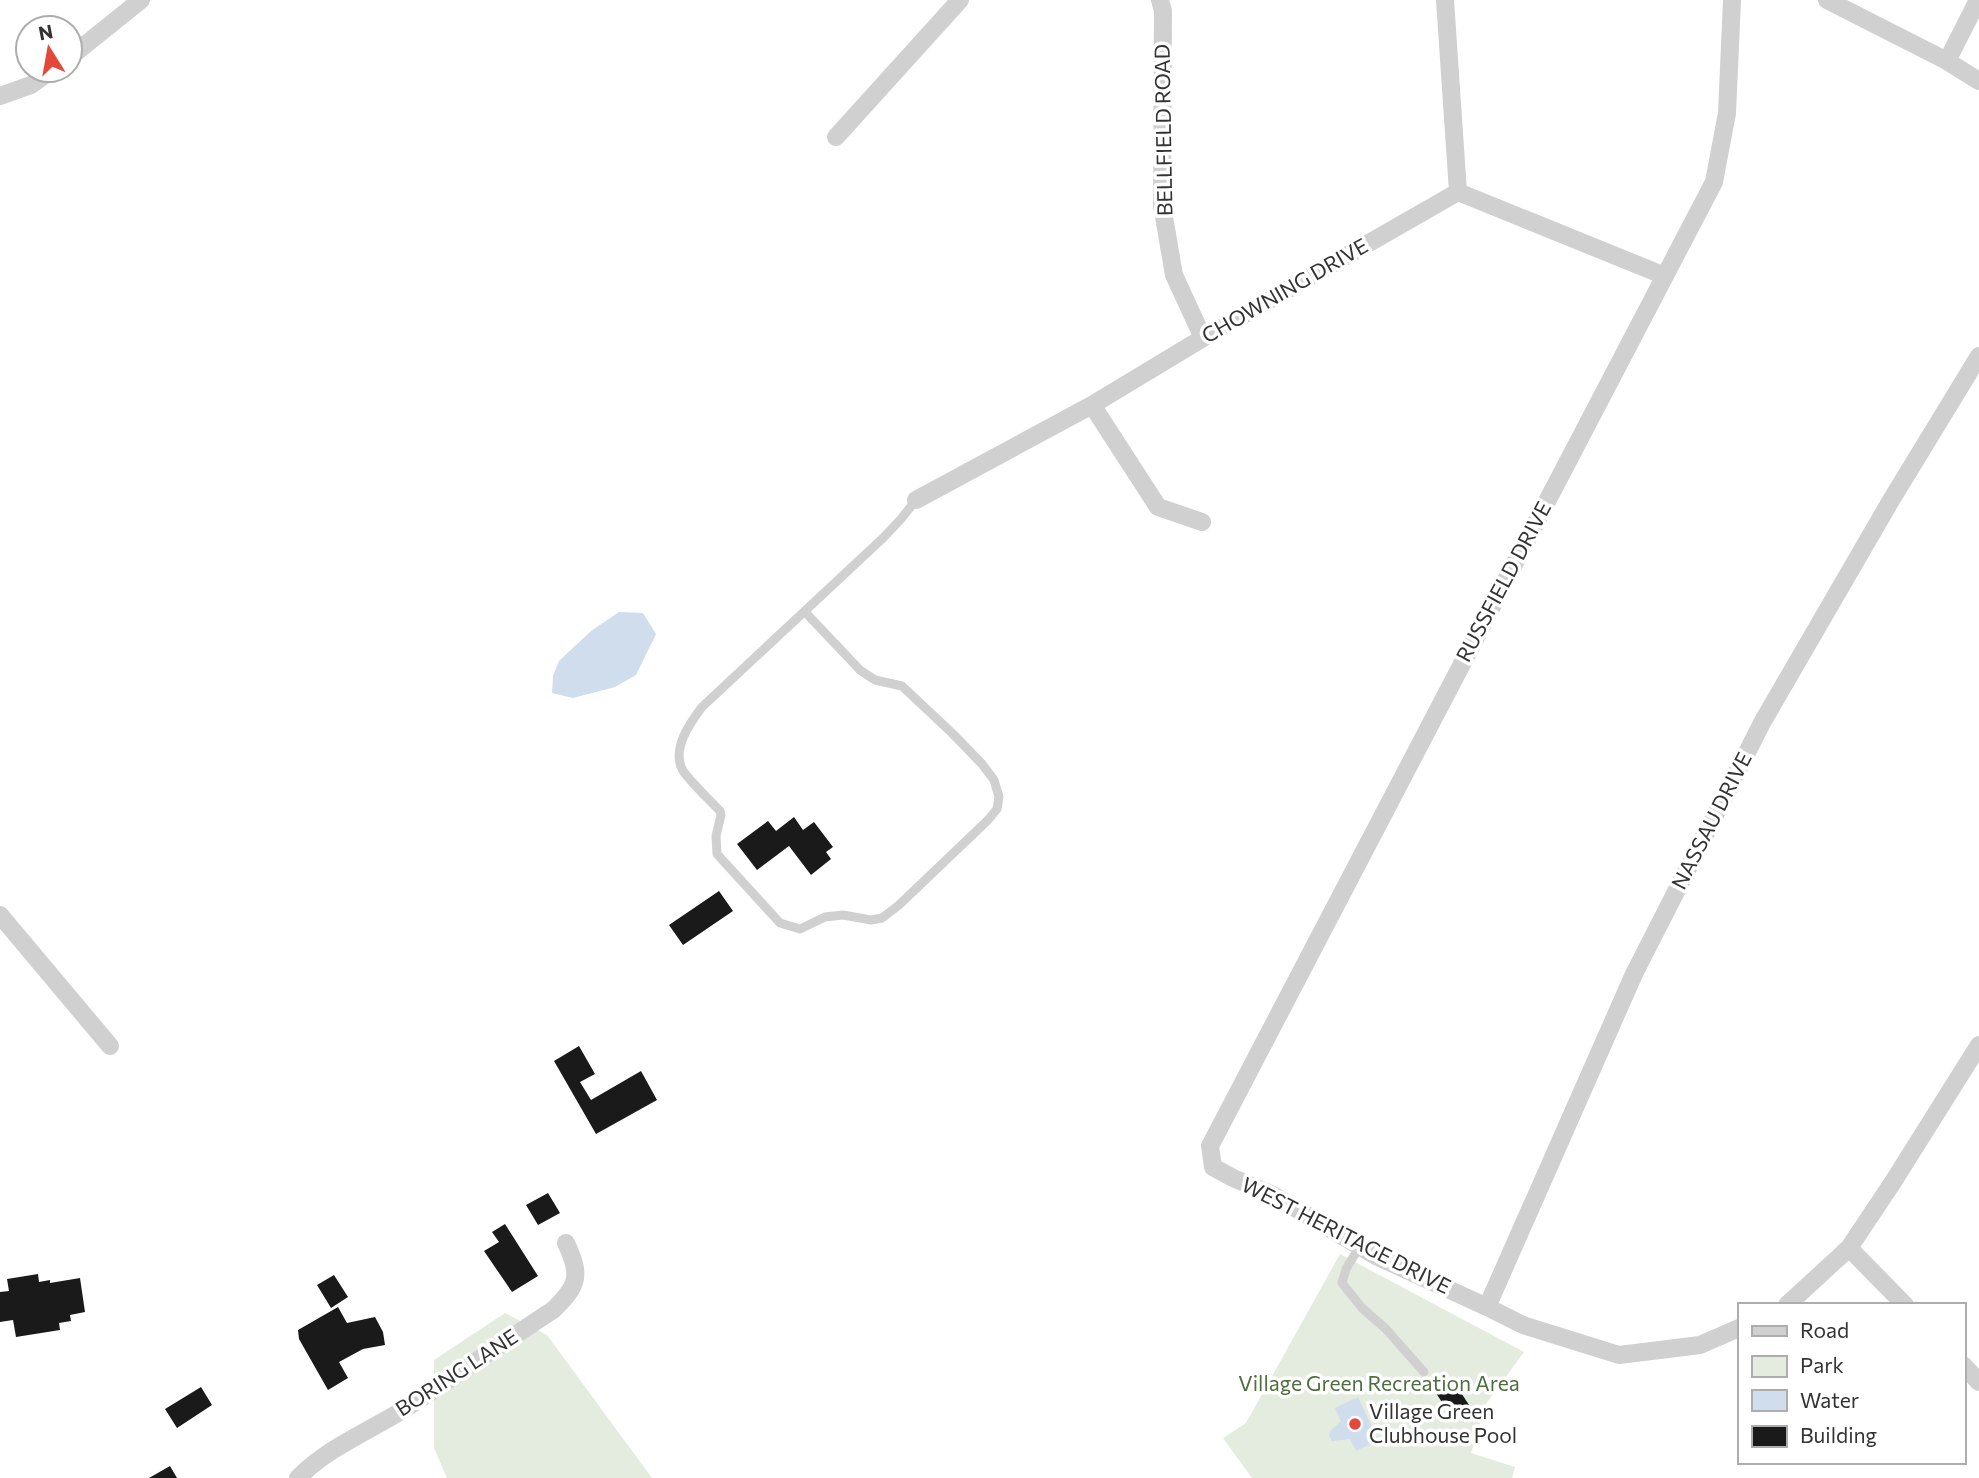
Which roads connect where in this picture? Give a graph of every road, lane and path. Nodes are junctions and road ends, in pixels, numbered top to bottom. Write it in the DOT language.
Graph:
graph roads {
  1 [pos="141,0"];
  2 [pos="960,0"];
  3 [pos="1160,0"];
  4 [pos="1445,0"];
  5 [pos="1732,0"];
  6 [pos="1827,0"];
  7 [pos="1978,0"];
  8 [pos="84,46"];
  9 [pos="1947,61"];
  10 [pos="1979,81"];
  11 [pos="32,84"];
  12 [pos="0,96"];
  13 [pos="835,137"];
  14 [pos="1458,192"];
  15 [pos="1665,276"];
  16 [pos="1203,338"];
  17 [pos="1979,356"];
  18 [pos="1092,405"];
  19 [pos="916,500"];
  20 [pos="1202,522"];
  21 [pos="805,612"];
  22 [pos="0,915"];
  23 [pos="1979,1045"];
  24 [pos="110,1046"];
  25 [pos="1210,1146"];
  26 [pos="566,1243"];
  27 [pos="1360,1246"];
  28 [pos="1849,1248"];
  29 [pos="1789,1303"];
  30 [pos="1903,1303"];
  31 [pos="1487,1307"];
  32 [pos="1738,1328"];
  33 [pos="1965,1367"];
  34 [pos="1424,1372"];
  35 [pos="1979,1382"];
  36 [pos="298,1478"];
  1 -- 8 [label="street"];
  2 -- 13 [label="street"];
  3 -- 16 [label="street, BELLFIELD ROAD"];
  4 -- 14 [label="street"];
  5 -- 15 [label="street, RUSSFIELD DRIVE"];
  6 -- 9 [label="street"];
  7 -- 9 [label="street"];
  9 -- 10 [label="street"];
  11 -- 12 [label="street"];
  14 -- 15 [label="street"];
  14 -- 16 [label="street, CHOWNING DRIVE"];
  15 -- 25 [label="street, RUSSFIELD DRIVE"];
  16 -- 18 [label="street, CHOWNING DRIVE"];
  17 -- 31 [label="street, NASSAU DRIVE"];
  18 -- 19 [label="street, CHOWNING DRIVE"];
  18 -- 20 [label="street"];
  19 -- 21 [label="lane"];
  21 -- 21 [label="lane"];
  22 -- 24 [label="street"];
  23 -- 28 [label="street"];
  25 -- 27 [label="street, WEST HERITAGE DRIVE"];
  26 -- 36 [label="street, BORING LANE"];
  27 -- 31 [label="street, WEST HERITAGE DRIVE"];
  27 -- 34 [label="lane"];
  28 -- 29 [label="street"];
  28 -- 30 [label="street"];
  31 -- 32 [label="street, WEST HERITAGE DRIVE"];
  33 -- 35 [label="street"];
}
